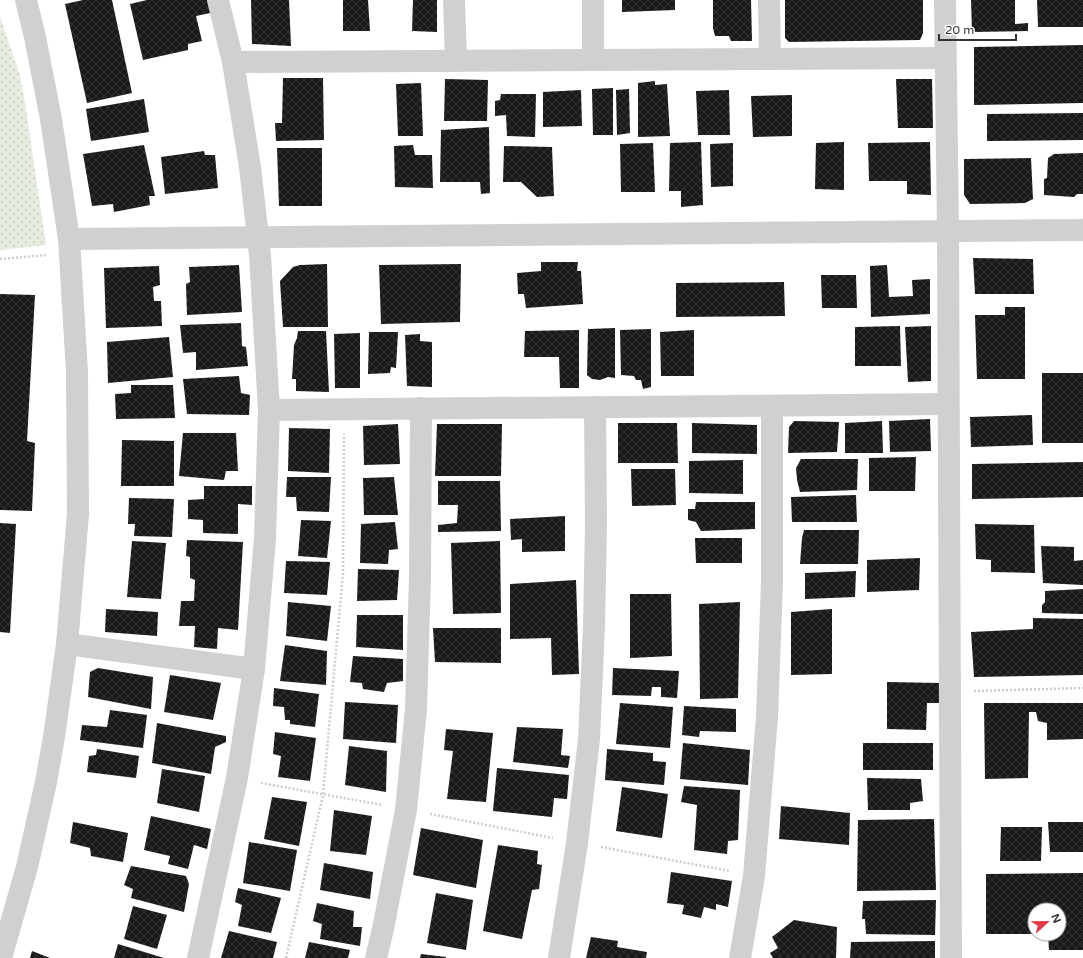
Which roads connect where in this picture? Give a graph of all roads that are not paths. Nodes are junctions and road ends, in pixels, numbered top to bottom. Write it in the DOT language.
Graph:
graph roads {
  1 [pos="26,0"];
  2 [pos="218,0"];
  3 [pos="454,0"];
  4 [pos="592,0"];
  5 [pos="769,0"];
  6 [pos="945,0"];
  7 [pos="945,58"];
  8 [pos="770,59"];
  9 [pos="593,60"];
  10 [pos="456,61"];
  11 [pos="233,62"];
  12 [pos="1083,230"];
  13 [pos="948,231"];
  14 [pos="258,237"];
  15 [pos="70,245"];
  16 [pos="948,404"];
  17 [pos="772,406"];
  18 [pos="596,407"];
  19 [pos="421,408"];
  20 [pos="269,410"];
  21 [pos="67,644"];
  22 [pos="254,669"];
  23 [pos="2,958"];
  24 [pos="198,958"];
  25 [pos="376,958"];
  26 [pos="559,958"];
  27 [pos="740,958"];
  28 [pos="951,958"];
  1 -- 15 [label="street"];
  2 -- 11 [label="street"];
  3 -- 10 [label="street"];
  4 -- 9 [label="street"];
  5 -- 8 [label="street"];
  6 -- 7 [label="street"];
  7 -- 8 [label="street"];
  7 -- 13 [label="street"];
  8 -- 9 [label="street"];
  9 -- 10 [label="street"];
  10 -- 11 [label="street"];
  11 -- 14 [label="street"];
  12 -- 13 [label="street"];
  13 -- 14 [label="street"];
  13 -- 16 [label="street"];
  14 -- 15 [label="street"];
  14 -- 20 [label="street"];
  15 -- 21 [label="street"];
  16 -- 17 [label="street"];
  16 -- 28 [label="street"];
  17 -- 18 [label="street"];
  17 -- 27 [label="street"];
  18 -- 19 [label="street"];
  18 -- 26 [label="street"];
  19 -- 20 [label="street"];
  19 -- 25 [label="street"];
  20 -- 22 [label="street"];
  21 -- 22 [label="street"];
  21 -- 23 [label="street"];
  22 -- 24 [label="street"];
}
